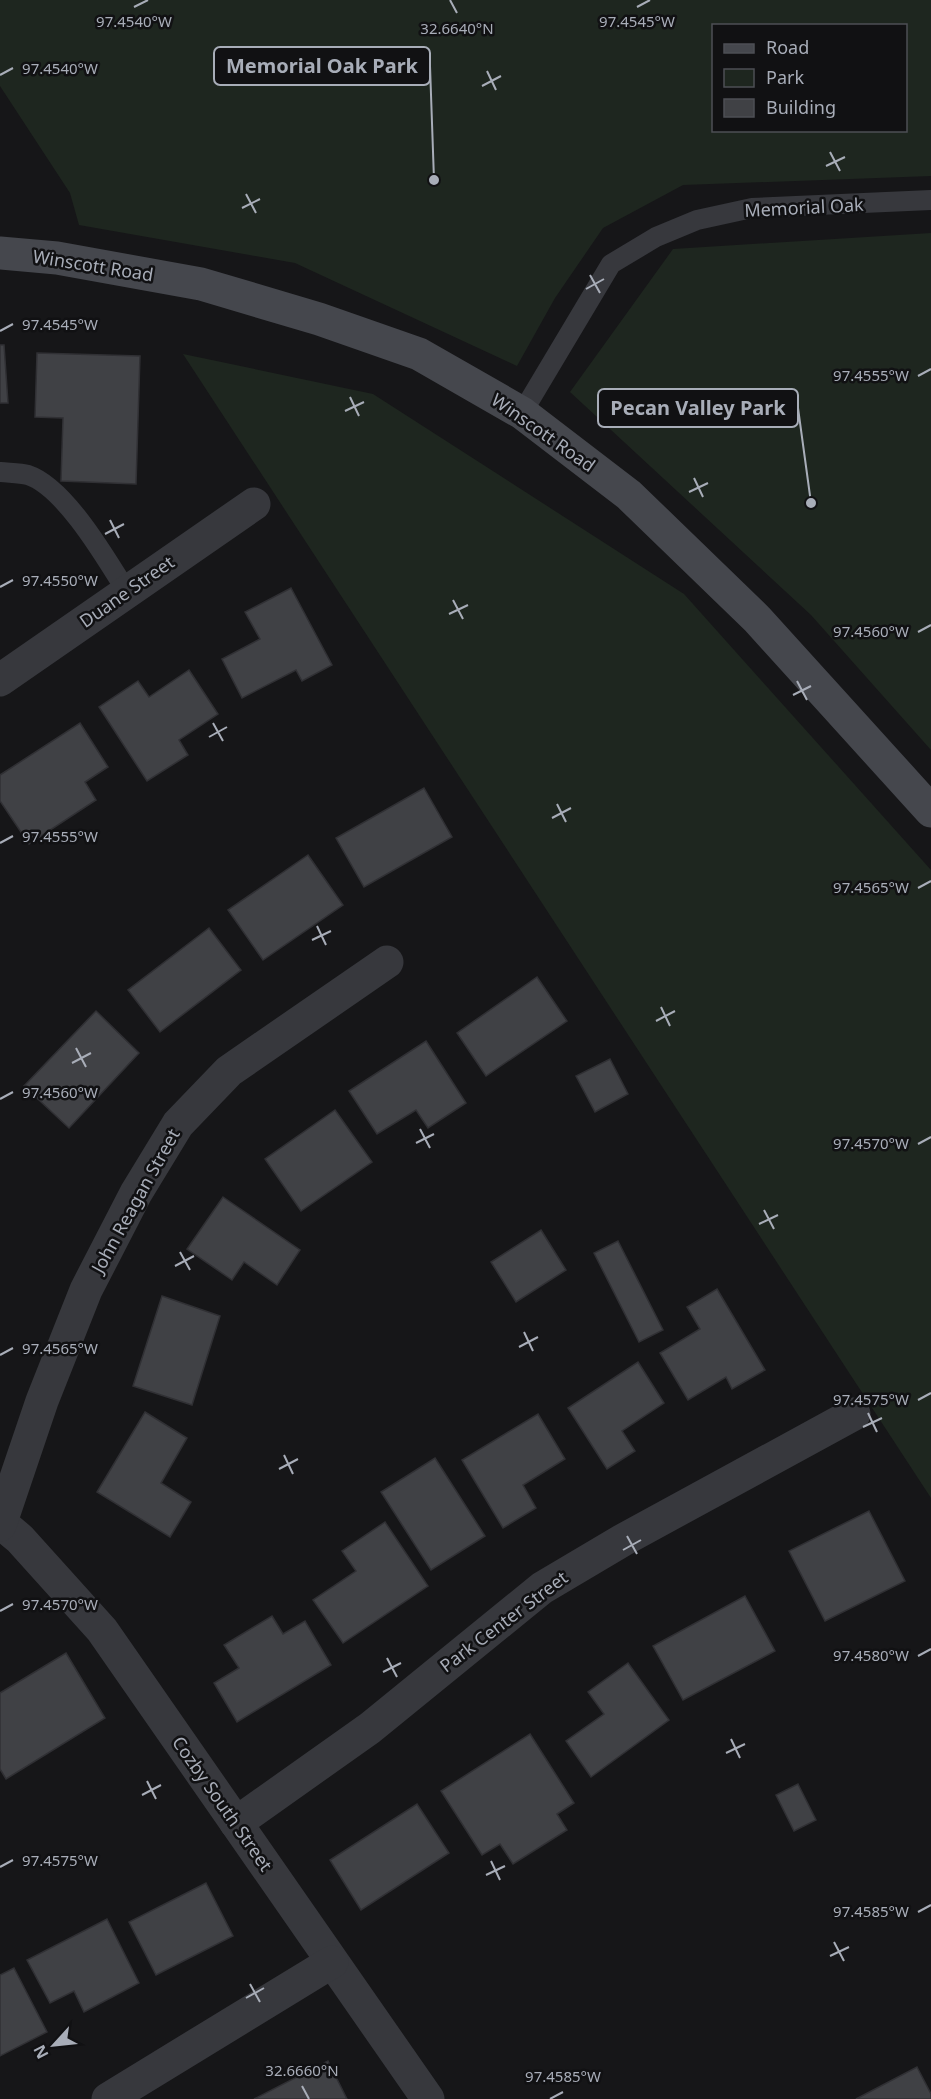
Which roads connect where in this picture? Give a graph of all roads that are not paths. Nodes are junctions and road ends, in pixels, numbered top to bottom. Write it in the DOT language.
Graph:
graph roads {
  1 [pos="931,200"];
  2 [pos="0,253"];
  3 [pos="522,413"];
  4 [pos="0,472"];
  5 [pos="254,504"];
  6 [pos="127,592"];
  7 [pos="0,680"];
  8 [pos="931,811"];
  9 [pos="387,962"];
  10 [pos="854,1414"];
  11 [pos="0,1523"];
  12 [pos="236,1823"];
  13 [pos="332,1962"];
  14 [pos="108,2099"];
  15 [pos="428,2099"];
  1 -- 3 [label="lane, Memorial Oak"];
  2 -- 3 [label="main road, Winscott Road"];
  3 -- 8 [label="main road, Winscott Road"];
  4 -- 6 [label="lane"];
  5 -- 6 [label="street, Duane Street"];
  6 -- 7 [label="street, Duane Street"];
  9 -- 11 [label="street, John Reagan Street"];
  10 -- 12 [label="street, Park Center Street"];
  11 -- 12 [label="street, Cozby South Street"];
  12 -- 13 [label="street, Cozby South Street"];
  13 -- 14 [label="street"];
  13 -- 15 [label="street, Cozby South Street"];
}
